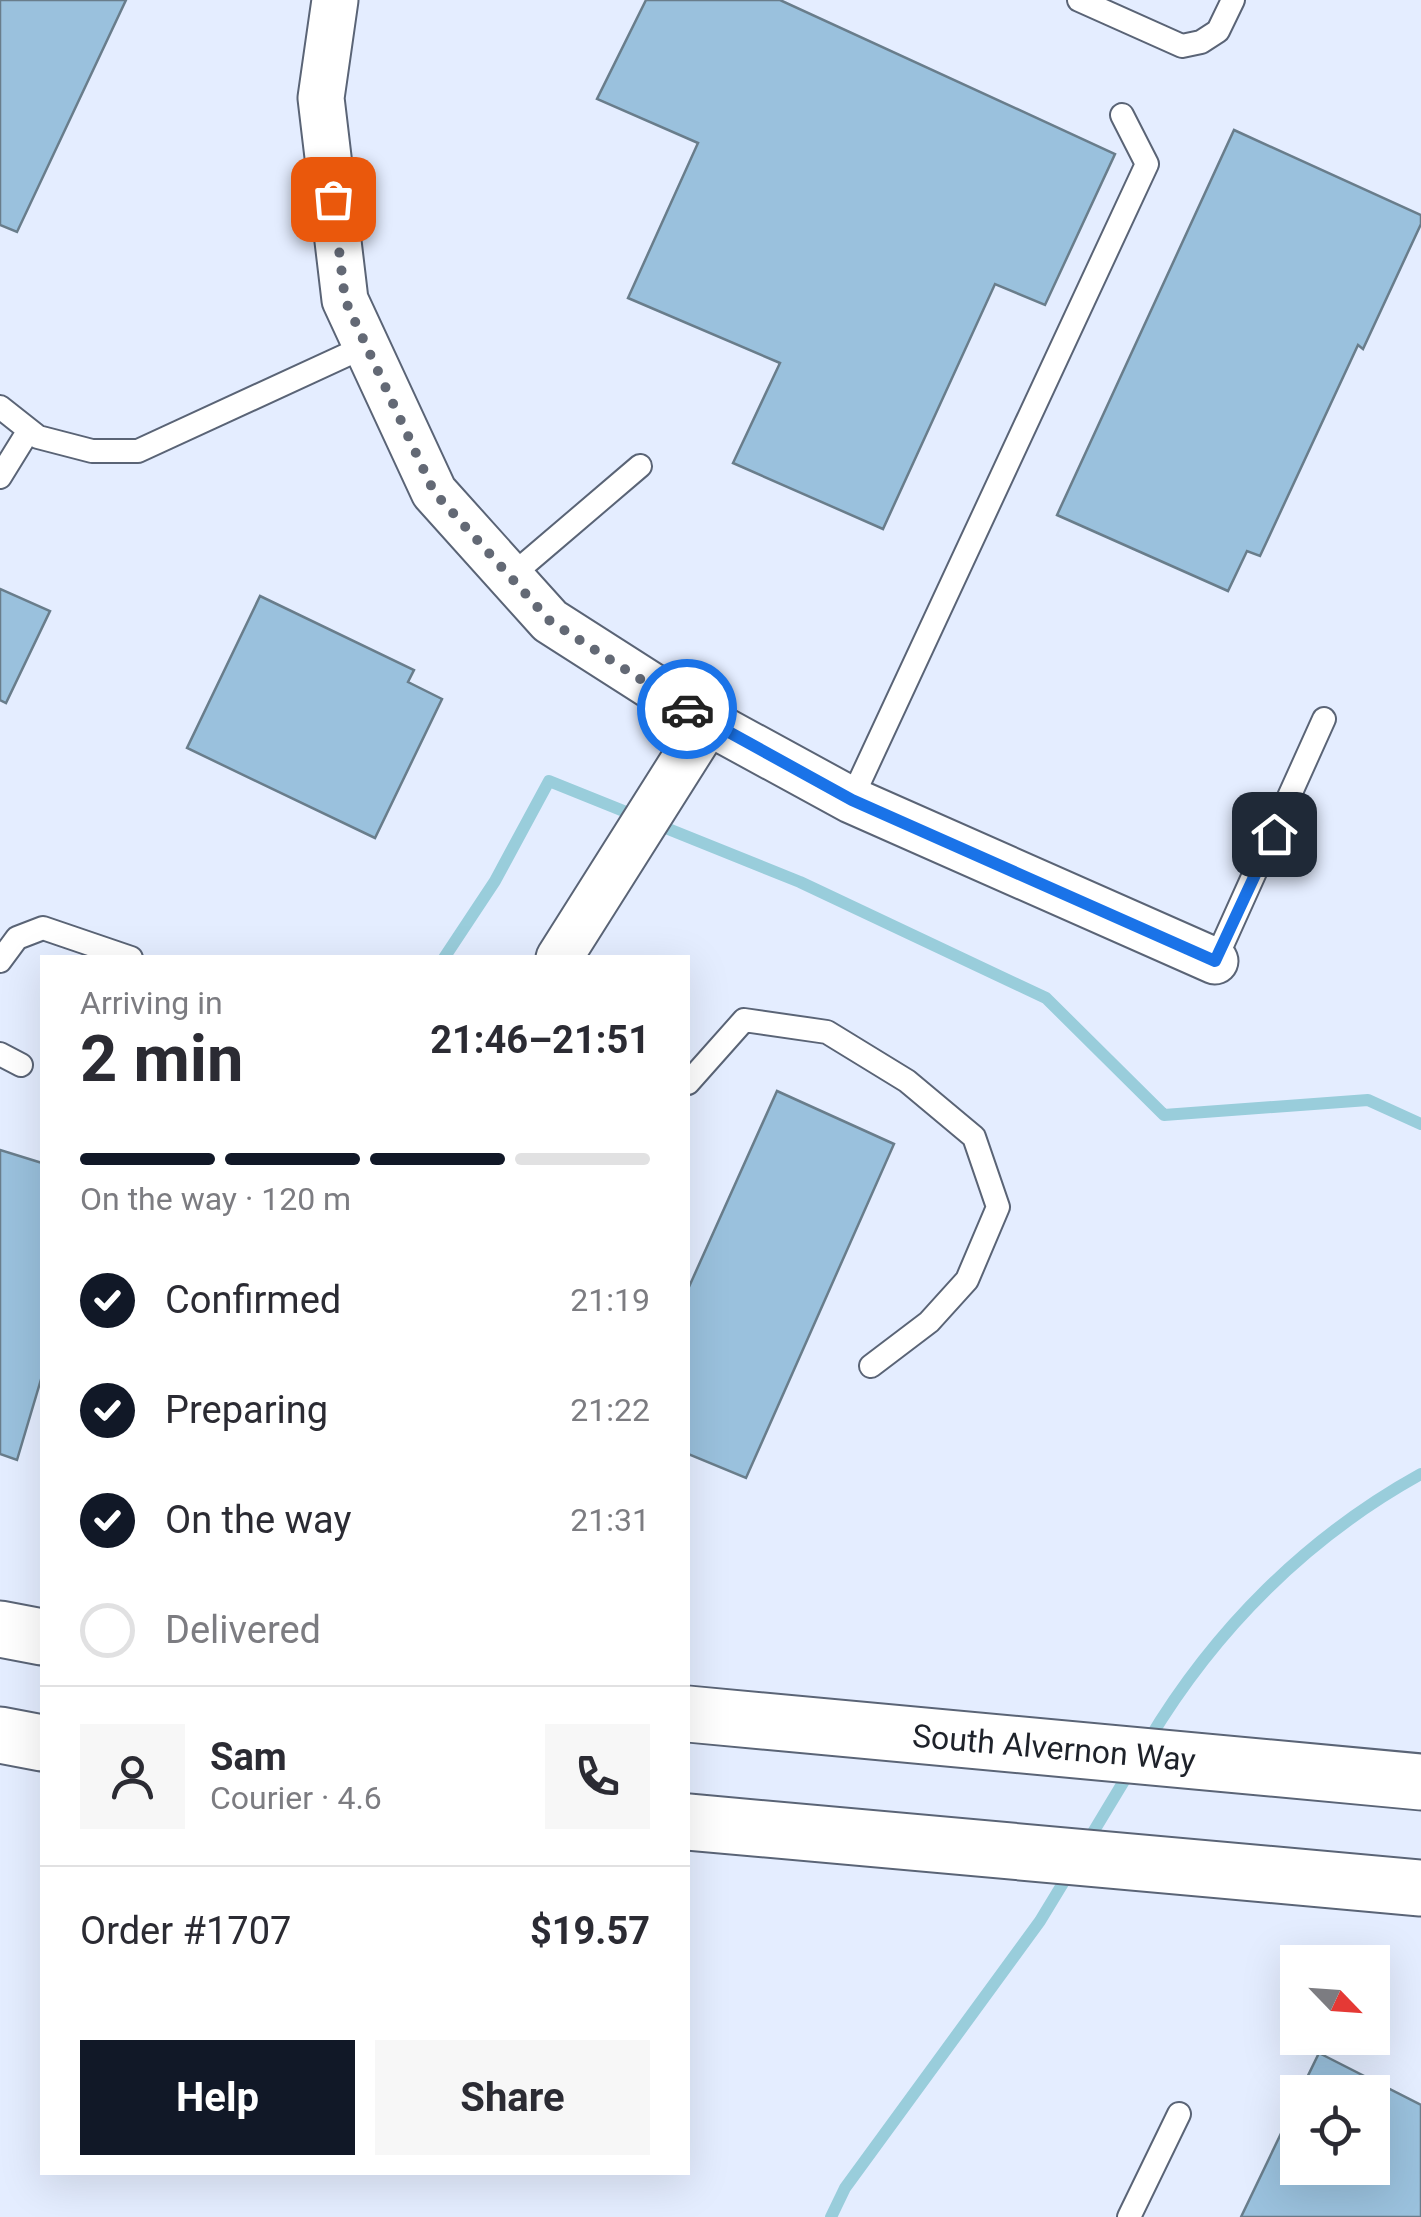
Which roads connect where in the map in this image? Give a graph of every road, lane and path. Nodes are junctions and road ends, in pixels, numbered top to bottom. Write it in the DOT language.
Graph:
graph roads {
  1 [pos="335,0"];
  2 [pos="1079,0"];
  3 [pos="1233,0"];
  4 [pos="1122,115"];
  5 [pos="366,346"];
  6 [pos="0,407"];
  7 [pos="29,430"];
  8 [pos="640,466"];
  9 [pos="0,477"];
  10 [pos="510,577"];
  11 [pos="1324,719"];
  12 [pos="708,722"];
  13 [pos="852,800"];
  14 [pos="122,955"];
  15 [pos="560,955"];
  16 [pos="1215,961"];
  17 [pos="0,962"];
  18 [pos="690,1081"];
  19 [pos="871,1366"];
  20 [pos="0,1629"];
  21 [pos="40,1638"];
  22 [pos="690,1714"];
  23 [pos="0,1736"];
  24 [pos="40,1743"];
  25 [pos="1421,1782"];
  26 [pos="690,1822"];
  27 [pos="1421,1888"];
  28 [pos="1179,2114"];
  29 [pos="1129,2217"];
  1 -- 5 [label="street"];
  2 -- 3 [label="lane"];
  4 -- 13 [label="lane"];
  5 -- 7 [label="lane"];
  5 -- 10 [label="street"];
  6 -- 7 [label="lane"];
  7 -- 9 [label="lane"];
  8 -- 10 [label="lane"];
  10 -- 12 [label="street"];
  11 -- 16 [label="lane"];
  12 -- 13 [label="street"];
  12 -- 15 [label="street"];
  13 -- 16 [label="street"];
  14 -- 17 [label="lane"];
  18 -- 19 [label="lane"];
  20 -- 21 [label="main road"];
  22 -- 25 [label="main road, South Alvernon Way"];
  23 -- 24 [label="main road"];
  26 -- 27 [label="main road"];
  28 -- 29 [label="lane"];
}
